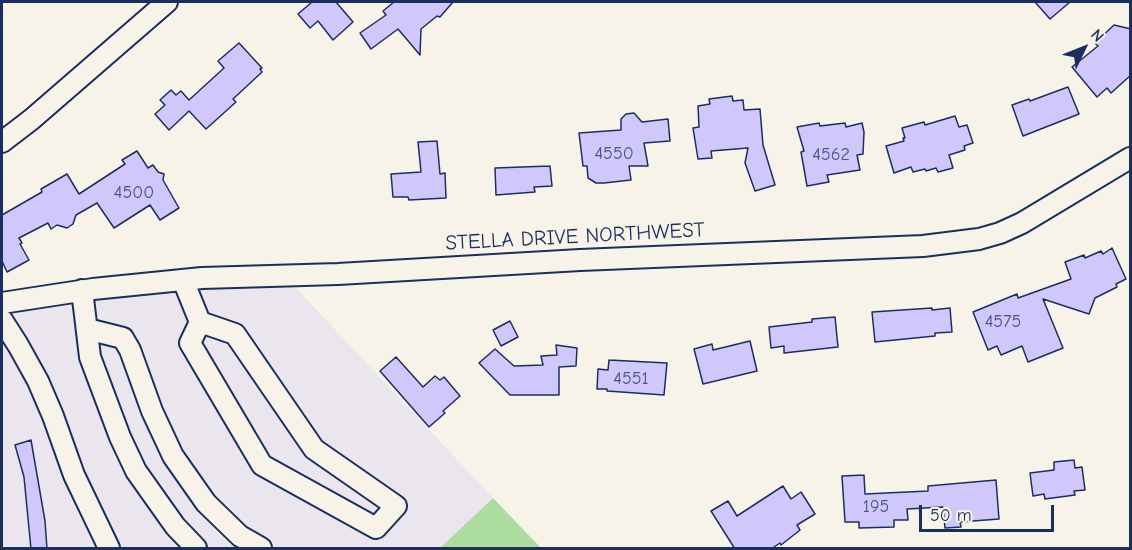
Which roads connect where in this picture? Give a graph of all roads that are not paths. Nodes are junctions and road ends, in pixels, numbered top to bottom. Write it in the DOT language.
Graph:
graph roads {
  1 [pos="167,2"];
  2 [pos="2,142"];
  3 [pos="1131,158"];
  4 [pos="183,280"];
  5 [pos="82,290"];
  6 [pos="2,303"];
  7 [pos="2,320"];
  8 [pos="200,322"];
  9 [pos="87,329"];
  10 [pos="109,549"];
  11 [pos="196,549"];
  12 [pos="261,549"];
  1 -- 2 [label="street"];
  3 -- 4 [label="street, STELLA DRIVE NORTHWEST"];
  4 -- 5 [label="street, STELLA DRIVE NORTHWEST"];
  4 -- 8 [label="street"];
  5 -- 6 [label="street, STELLA DRIVE NORTHWEST"];
  5 -- 9 [label="street"];
  7 -- 10 [label="street"];
  8 -- 8 [label="street"];
  9 -- 11 [label="street"];
  9 -- 12 [label="street"];
}
